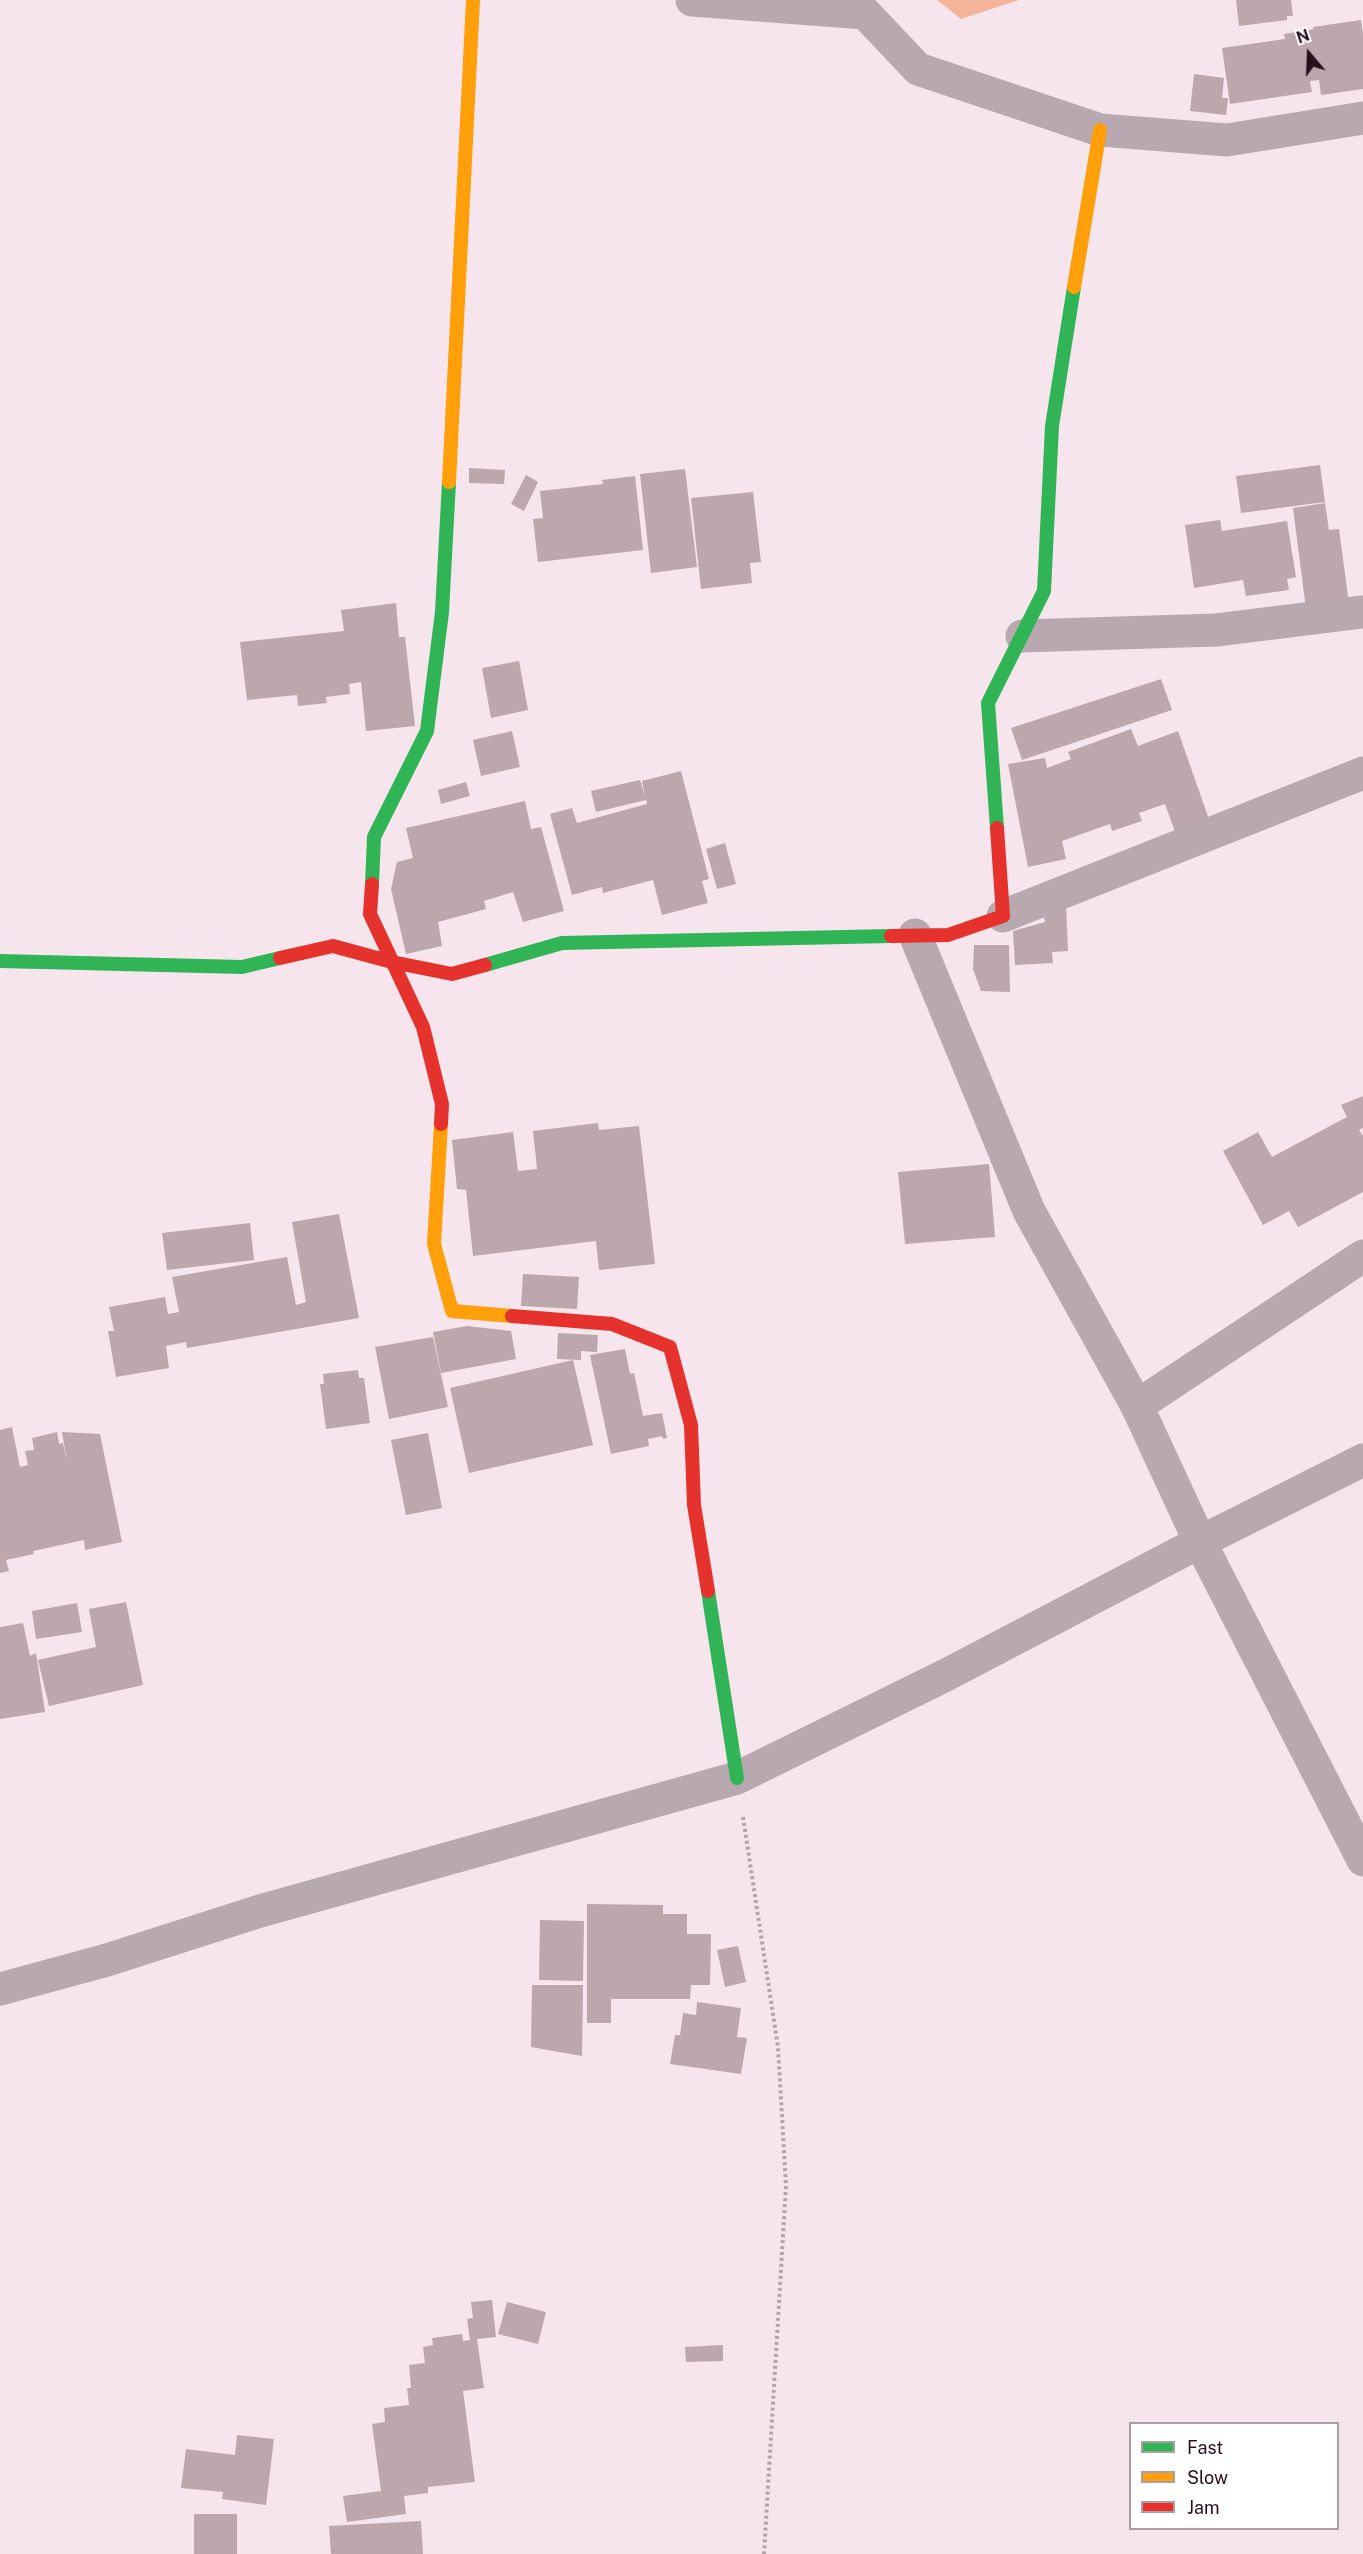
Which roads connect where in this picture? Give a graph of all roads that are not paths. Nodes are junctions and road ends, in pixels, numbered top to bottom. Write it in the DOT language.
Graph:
graph roads {
  1 [pos="473,0"];
  2 [pos="692,0"];
  3 [pos="1363,118"];
  4 [pos="1100,130"];
  5 [pos="1363,612"];
  6 [pos="1022,636"];
  7 [pos="1363,773"];
  8 [pos="1003,916"];
  9 [pos="915,935"];
  10 [pos="0,961"];
  11 [pos="392,962"];
  12 [pos="1363,1256"];
  13 [pos="1137,1406"];
  14 [pos="1363,1460"];
  15 [pos="1200,1542"];
  16 [pos="736,1778"];
  17 [pos="1363,1860"];
  18 [pos="0,1989"];
  1 -- 11 [label="street"];
  2 -- 4 [label="street"];
  3 -- 4 [label="street"];
  4 -- 6 [label="street"];
  5 -- 6 [label="street"];
  6 -- 8 [label="street"];
  7 -- 8 [label="street"];
  8 -- 9 [label="street"];
  9 -- 11 [label="street"];
  9 -- 13 [label="street"];
  10 -- 11 [label="street"];
  11 -- 16 [label="street"];
  12 -- 13 [label="street"];
  13 -- 15 [label="street"];
  14 -- 15 [label="street"];
  15 -- 16 [label="street"];
  15 -- 17 [label="street"];
  16 -- 18 [label="street"];
}
